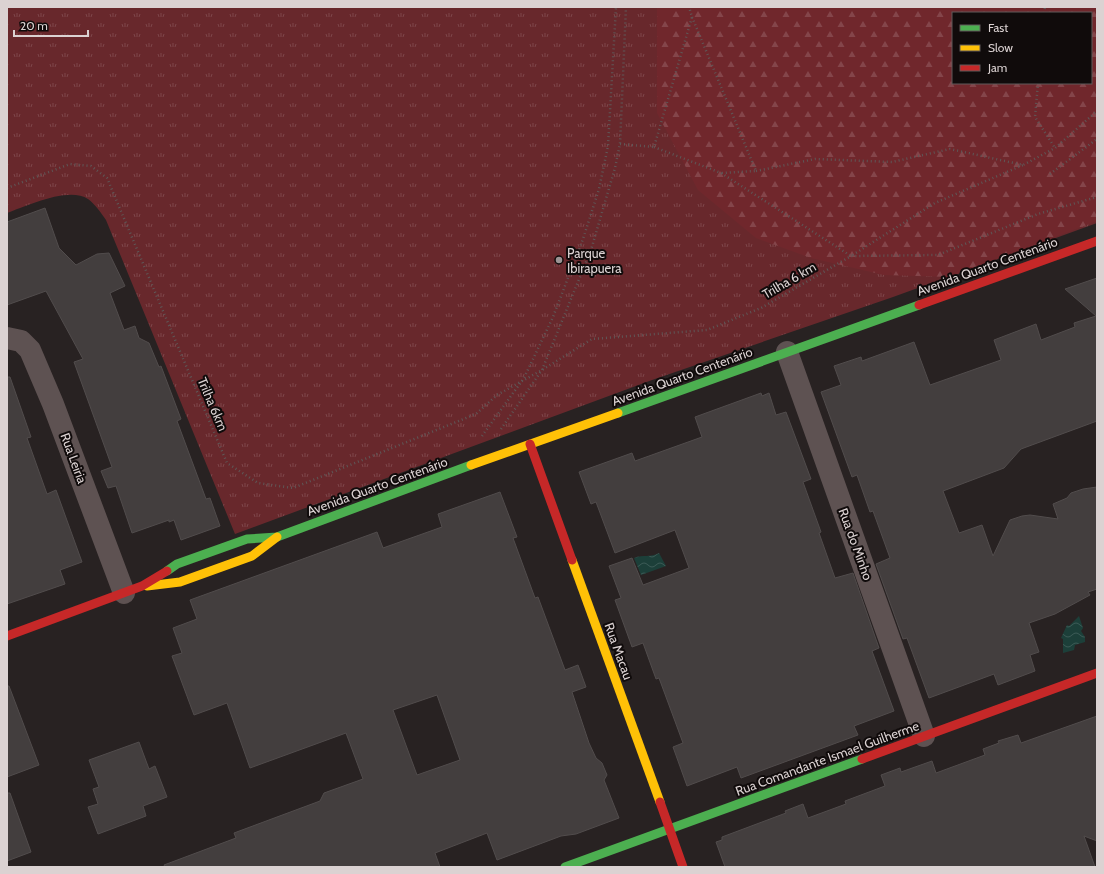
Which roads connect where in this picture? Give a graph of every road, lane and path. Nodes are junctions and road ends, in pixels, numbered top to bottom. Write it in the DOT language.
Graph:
graph roads {
  1 [pos="616,7"];
  2 [pos="626,7"];
  3 [pos="689,7"];
  4 [pos="692,17"];
  5 [pos="1038,84"];
  6 [pos="1097,110"];
  7 [pos="1097,140"];
  8 [pos="620,144"];
  9 [pos="654,147"];
  10 [pos="1055,148"];
  11 [pos="1023,165"];
  12 [pos="756,171"];
  13 [pos="721,173"];
  14 [pos="1050,174"];
  15 [pos="7,188"];
  16 [pos="1097,197"];
  17 [pos="1097,241"];
  18 [pos="851,256"];
  19 [pos="7,338"];
  20 [pos="787,352"];
  21 [pos="542,370"];
  22 [pos="524,378"];
  23 [pos="497,395"];
  24 [pos="499,433"];
  25 [pos="530,444"];
  26 [pos="478,462"];
  27 [pos="277,537"];
  28 [pos="133,590"];
  29 [pos="7,636"];
  30 [pos="1097,673"];
  31 [pos="924,736"];
  32 [pos="669,830"];
  33 [pos="566,867"];
  34 [pos="683,867"];
  1 -- 22 [label="path"];
  2 -- 8 [label="path"];
  3 -- 4 [label="path"];
  4 -- 9 [label="path"];
  4 -- 12 [label="path"];
  5 -- 10 [label="path"];
  6 -- 10 [label="path"];
  7 -- 14 [label="path"];
  8 -- 9 [label="path"];
  8 -- 21 [label="path"];
  9 -- 13 [label="path"];
  10 -- 11 [label="path"];
  11 -- 12 [label="path"];
  11 -- 18 [label="path"];
  12 -- 13 [label="path"];
  13 -- 18 [label="path"];
  15 -- 23 [label="path, Trilha 6km"];
  16 -- 18 [label="path, Trilha 6 km"];
  17 -- 20 [label="street, Avenida Quarto Centenário"];
  18 -- 21 [label="path, Trilha 6 km"];
  19 -- 28 [label="street, Rua Leiria"];
  20 -- 25 [label="street, Avenida Quarto Centenário"];
  20 -- 31 [label="street, Rua do Minho"];
  21 -- 22 [label="path, Trilha 6 km"];
  21 -- 24 [label="path"];
  22 -- 23 [label="path, Trilha 6 km"];
  22 -- 26 [label="path"];
  25 -- 26 [label="street, Avenida Quarto Centenário"];
  25 -- 32 [label="street, Rua Macau"];
  26 -- 27 [label="street, Avenida Quarto Centenário"];
  27 -- 28 [label="street, Avenida Quarto Centenário"];
  27 -- 28 [label="street, Avenida Quarto Centenário"];
  28 -- 29 [label="street, Avenida Quarto Centenário"];
  30 -- 31 [label="street, Rua Comandante Ismael Guilherme"];
  31 -- 32 [label="street, Rua Comandante Ismael Guilherme"];
  32 -- 33 [label="street, Rua Comandante Ismael Guilherme"];
  32 -- 34 [label="street, Rua Macau"];
}
